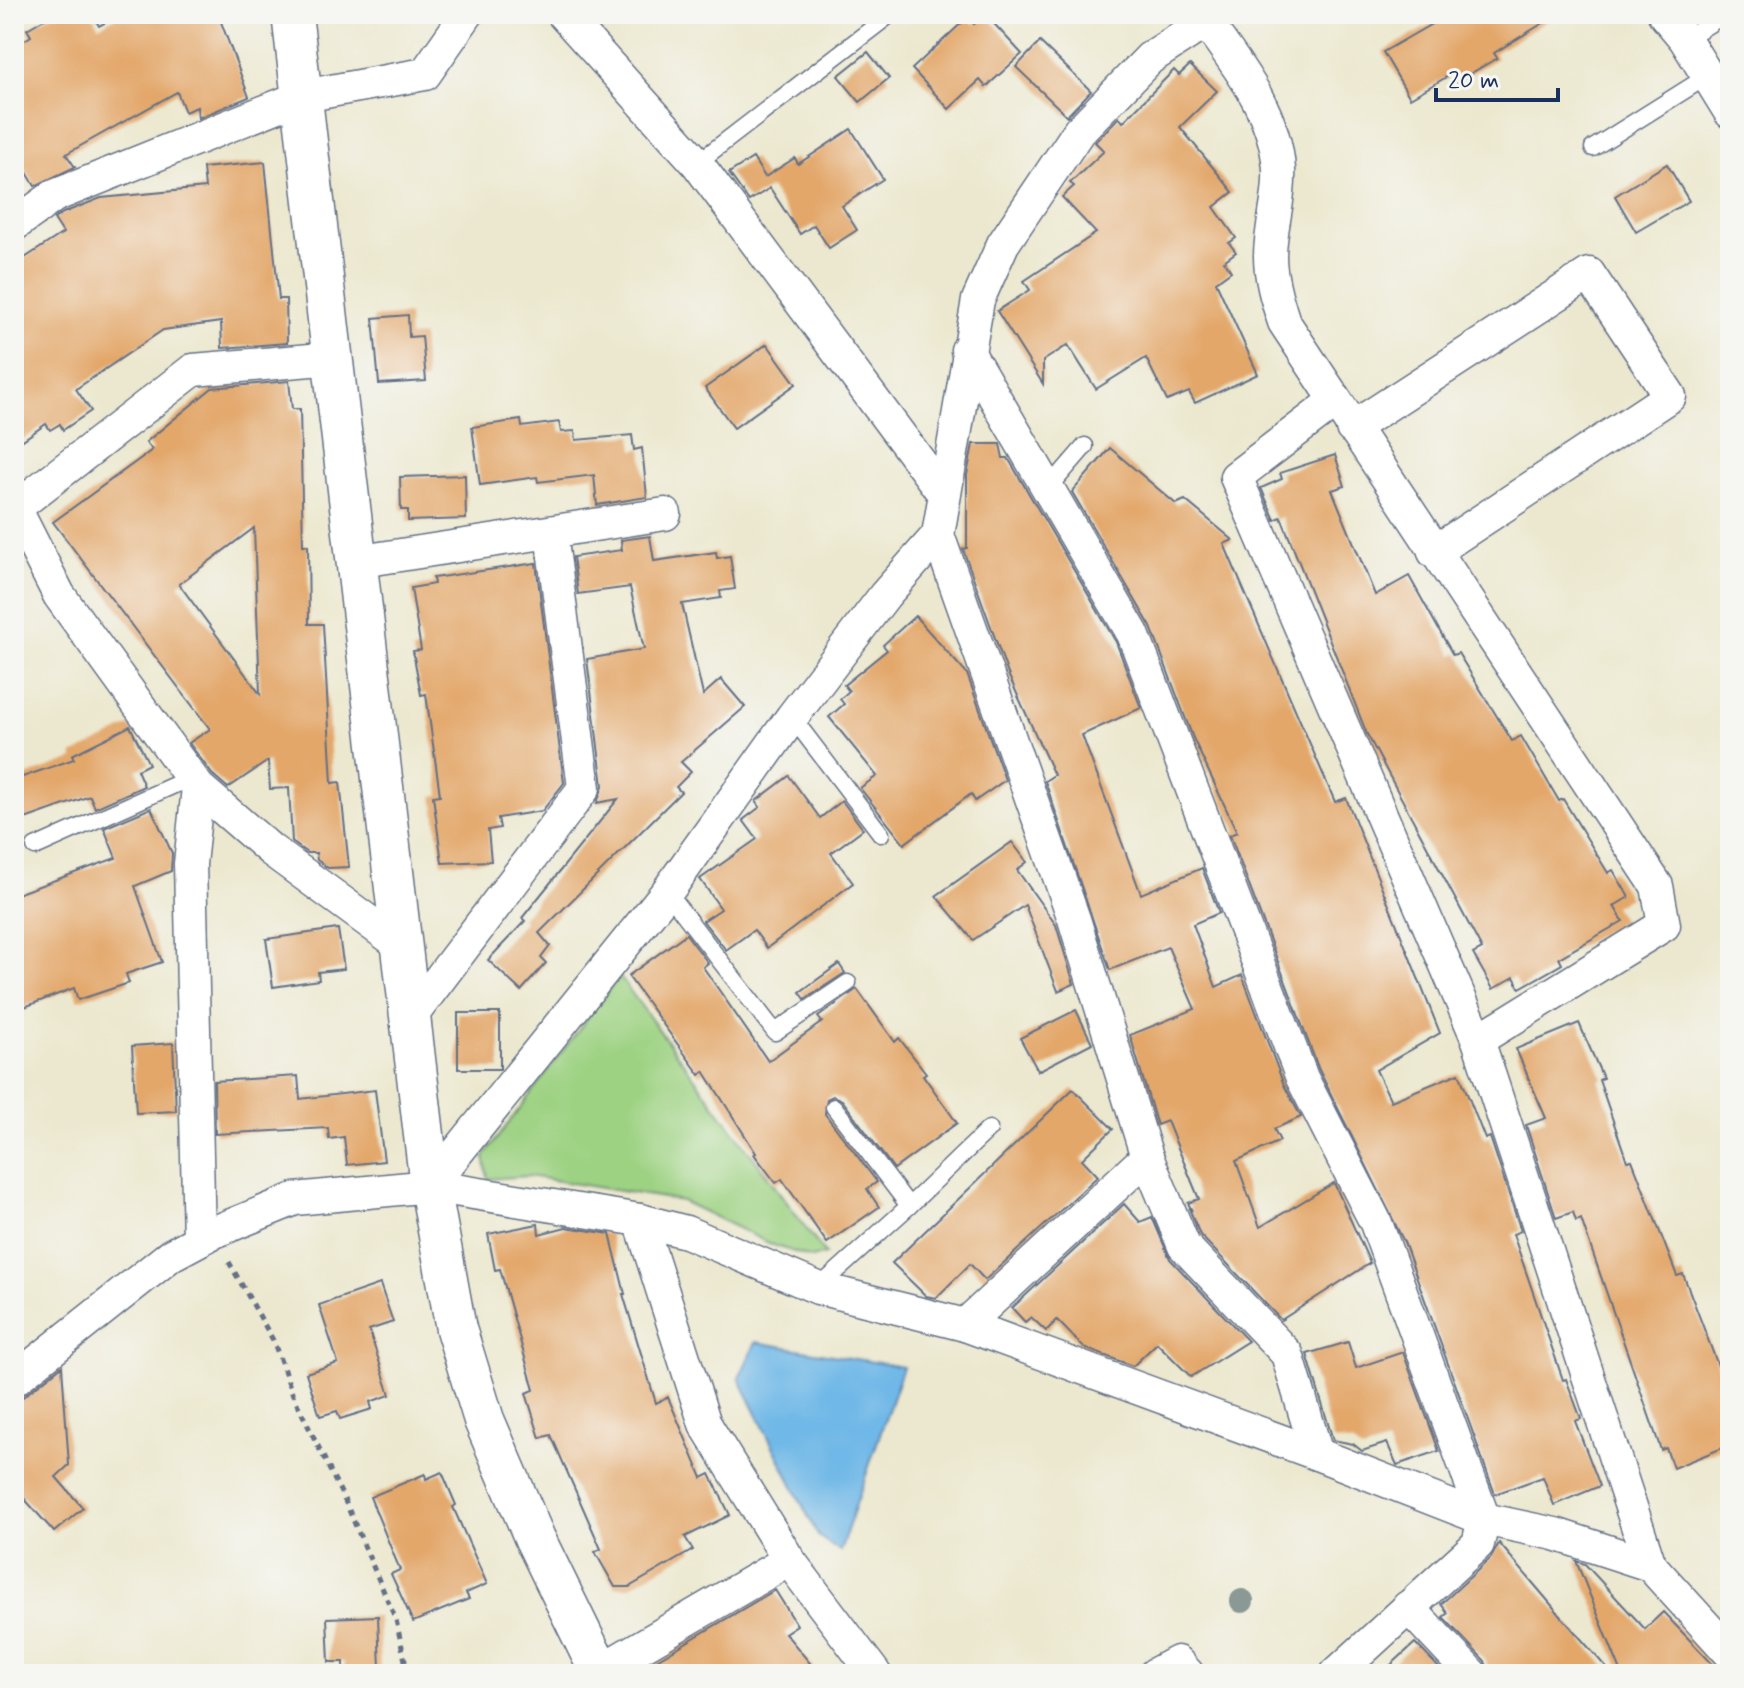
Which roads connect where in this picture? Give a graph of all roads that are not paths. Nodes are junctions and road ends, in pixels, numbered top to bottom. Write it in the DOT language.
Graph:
graph roads {
  1 [pos="292,14"];
  2 [pos="467,14"];
  3 [pos="563,14"];
  4 [pos="891,14"];
  5 [pos="1664,14"];
  6 [pos="1726,14"];
  7 [pos="1212,18"];
  8 [pos="1685,39"];
  9 [pos="1706,77"];
  10 [pos="303,96"];
  11 [pos="1730,112"];
  12 [pos="1593,148"];
  13 [pos="697,163"];
  14 [pos="14,225"];
  15 [pos="967,350"];
  16 [pos="334,358"];
  17 [pos="1343,415"];
  18 [pos="1085,446"];
  19 [pos="1048,489"];
  20 [pos="943,493"];
  21 [pos="15,507"];
  22 [pos="665,514"];
  23 [pos="551,533"];
  24 [pos="938,535"];
  25 [pos="1434,552"];
  26 [pos="355,562"];
  27 [pos="792,717"];
  28 [pos="194,782"];
  29 [pos="881,834"];
  30 [pos="35,847"];
  31 [pos="667,892"];
  32 [pos="402,946"];
  33 [pos="848,983"];
  34 [pos="410,1018"];
  35 [pos="1478,1040"];
  36 [pos="834,1107"];
  37 [pos="989,1129"];
  38 [pos="1147,1157"];
  39 [pos="430,1186"];
  40 [pos="909,1206"];
  41 [pos="640,1220"];
  42 [pos="205,1236"];
  43 [pos="818,1288"];
  44 [pos="965,1325"];
  45 [pos="14,1380"];
  46 [pos="1317,1454"];
  47 [pos="1484,1519"];
  48 [pos="789,1560"];
  49 [pos="1650,1565"];
  50 [pos="1408,1607"];
  51 [pos="1730,1653"];
  52 [pos="598,1673"];
  53 [pos="875,1674"];
  54 [pos="1155,1674"];
  55 [pos="1188,1674"];
  56 [pos="1336,1674"];
  57 [pos="1471,1674"];
  1 -- 10 [label="street"];
  2 -- 10 [label="street"];
  3 -- 13 [label="street"];
  4 -- 13 [label="lane"];
  5 -- 8 [label="street"];
  6 -- 8 [label="lane"];
  7 -- 15 [label="street"];
  7 -- 17 [label="street"];
  8 -- 9 [label="street"];
  9 -- 11 [label="street"];
  9 -- 12 [label="lane"];
  10 -- 14 [label="street"];
  10 -- 16 [label="street"];
  13 -- 20 [label="street"];
  15 -- 19 [label="street"];
  15 -- 20 [label="street"];
  16 -- 21 [label="street"];
  16 -- 26 [label="street"];
  17 -- 25 [label="street"];
  17 -- 25 [label="street"];
  17 -- 35 [label="street"];
  18 -- 19 [label="lane"];
  19 -- 47 [label="street"];
  20 -- 24 [label="street"];
  21 -- 28 [label="street"];
  22 -- 23 [label="street"];
  23 -- 26 [label="street"];
  23 -- 34 [label="street"];
  24 -- 27 [label="street"];
  24 -- 38 [label="street"];
  25 -- 35 [label="street"];
  26 -- 32 [label="street"];
  27 -- 29 [label="lane"];
  27 -- 31 [label="street"];
  28 -- 30 [label="lane"];
  28 -- 32 [label="street"];
  28 -- 42 [label="street"];
  31 -- 33 [label="lane"];
  31 -- 39 [label="street"];
  32 -- 34 [label="street"];
  34 -- 39 [label="street"];
  35 -- 49 [label="street"];
  36 -- 40 [label="lane"];
  37 -- 40 [label="lane"];
  38 -- 44 [label="street"];
  38 -- 46 [label="street"];
  39 -- 41 [label="street"];
  39 -- 42 [label="street"];
  39 -- 52 [label="street"];
  40 -- 43 [label="lane"];
  41 -- 43 [label="street"];
  41 -- 48 [label="street"];
  42 -- 45 [label="street"];
  43 -- 44 [label="street"];
  44 -- 46 [label="street"];
  46 -- 47 [label="street"];
  47 -- 49 [label="street"];
  47 -- 50 [label="street"];
  48 -- 52 [label="street"];
  48 -- 53 [label="street"];
  49 -- 51 [label="street"];
  50 -- 56 [label="street"];
  50 -- 57 [label="street"];
  54 -- 55 [label="street"];
}
